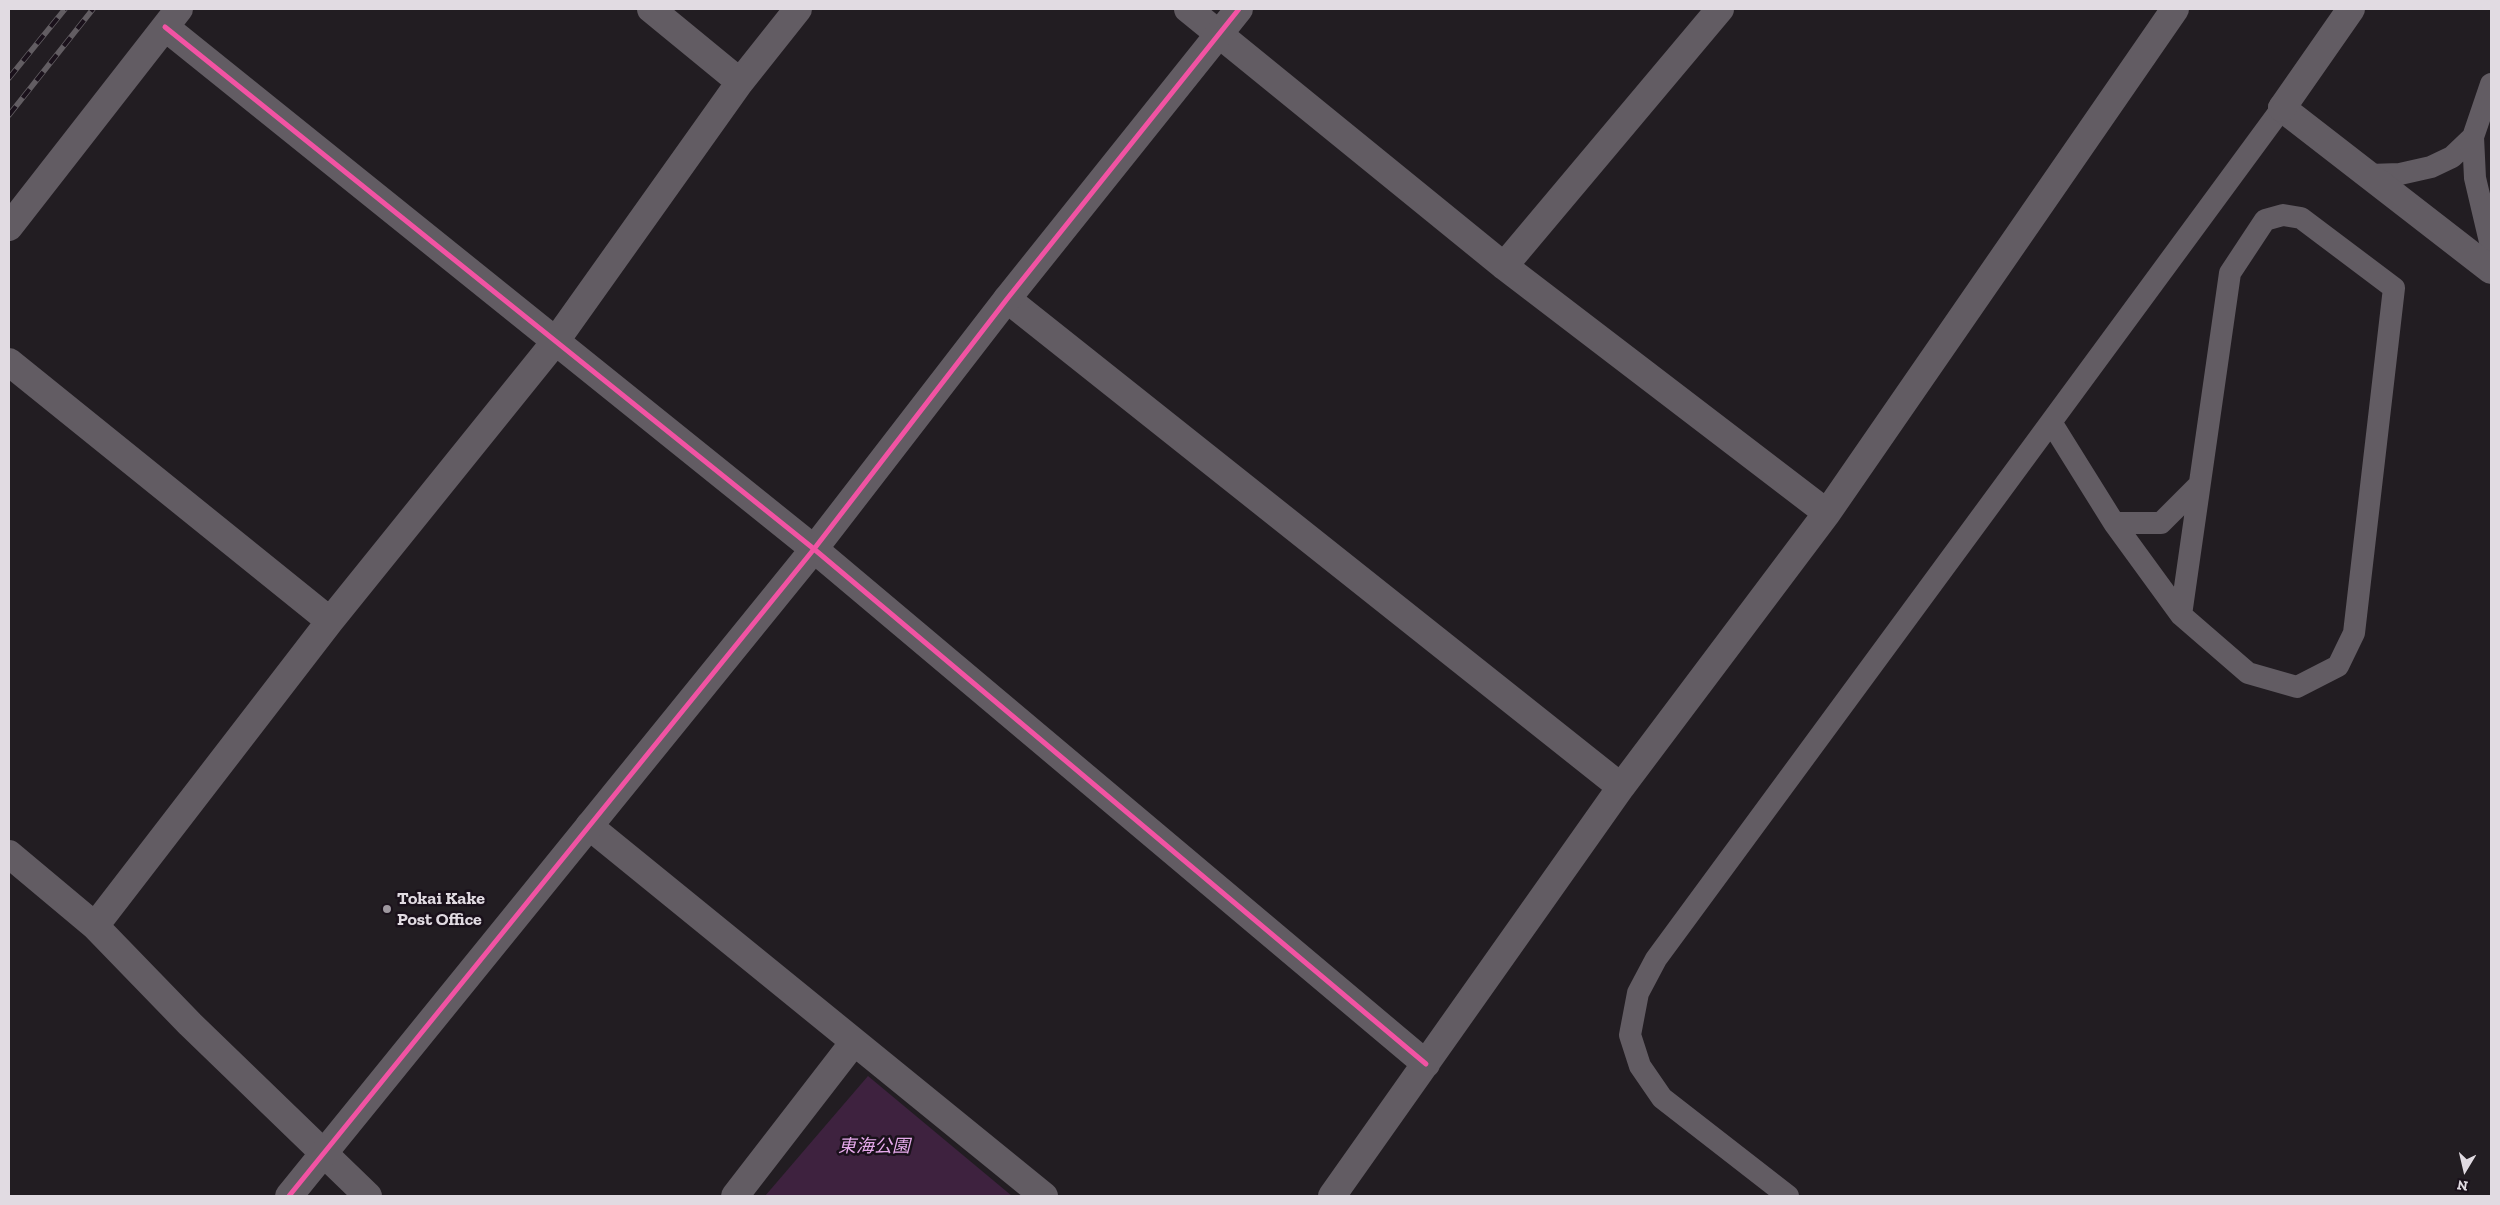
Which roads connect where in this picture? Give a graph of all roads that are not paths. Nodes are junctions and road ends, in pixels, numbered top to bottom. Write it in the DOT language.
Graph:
graph roads {
  1 [pos="651,9"];
  2 [pos="798,9"];
  3 [pos="1188,9"];
  4 [pos="1239,9"];
  5 [pos="1720,9"];
  6 [pos="2175,9"];
  7 [pos="2351,9"];
  8 [pos="172,18"];
  9 [pos="1219,34"];
  10 [pos="740,82"];
  11 [pos="2491,84"];
  12 [pos="2282,108"];
  13 [pos="2473,137"];
  14 [pos="2369,176"];
  15 [pos="9,227"];
  16 [pos="2491,246"];
  17 [pos="1504,266"];
  18 [pos="2491,270"];
  19 [pos="1007,299"];
  20 [pos="555,342"];
  21 [pos="9,362"];
  22 [pos="2051,422"];
  23 [pos="2199,485"];
  24 [pos="1827,512"];
  25 [pos="2114,523"];
  26 [pos="814,549"];
  27 [pos="2180,614"];
  28 [pos="330,621"];
  29 [pos="1621,787"];
  30 [pos="589,826"];
  31 [pos="9,854"];
  32 [pos="95,926"];
  33 [pos="854,1042"];
  34 [pos="1426,1064"];
  35 [pos="324,1152"];
  36 [pos="289,1196"];
  37 [pos="368,1196"];
  38 [pos="735,1196"];
  39 [pos="1044,1196"];
  40 [pos="1332,1196"];
  41 [pos="1788,1196"];
  1 -- 10 [label="street"];
  2 -- 10 [label="street"];
  3 -- 9 [label="street"];
  4 -- 9 [label="street"];
  5 -- 17 [label="street"];
  6 -- 24 [label="street"];
  7 -- 12 [label="street"];
  8 -- 15 [label="street"];
  8 -- 20 [label="street"];
  9 -- 17 [label="street"];
  9 -- 19 [label="street"];
  10 -- 20 [label="street"];
  11 -- 13 [label="lane"];
  12 -- 14 [label="street"];
  12 -- 22 [label="lane"];
  13 -- 14 [label="lane"];
  13 -- 16 [label="lane"];
  14 -- 18 [label="street"];
  17 -- 24 [label="street"];
  19 -- 26 [label="street"];
  19 -- 29 [label="street"];
  20 -- 26 [label="street"];
  20 -- 28 [label="street"];
  21 -- 28 [label="street"];
  22 -- 25 [label="lane"];
  22 -- 41 [label="lane"];
  23 -- 25 [label="lane"];
  23 -- 27 [label="lane"];
  23 -- 27 [label="lane"];
  24 -- 29 [label="street"];
  25 -- 27 [label="lane"];
  26 -- 30 [label="street"];
  26 -- 34 [label="street"];
  28 -- 32 [label="street"];
  29 -- 34 [label="street"];
  30 -- 33 [label="street"];
  30 -- 35 [label="street"];
  31 -- 32 [label="street"];
  32 -- 35 [label="street"];
  33 -- 38 [label="street"];
  33 -- 39 [label="street"];
  34 -- 40 [label="street"];
  35 -- 36 [label="street"];
  35 -- 37 [label="street"];
}
